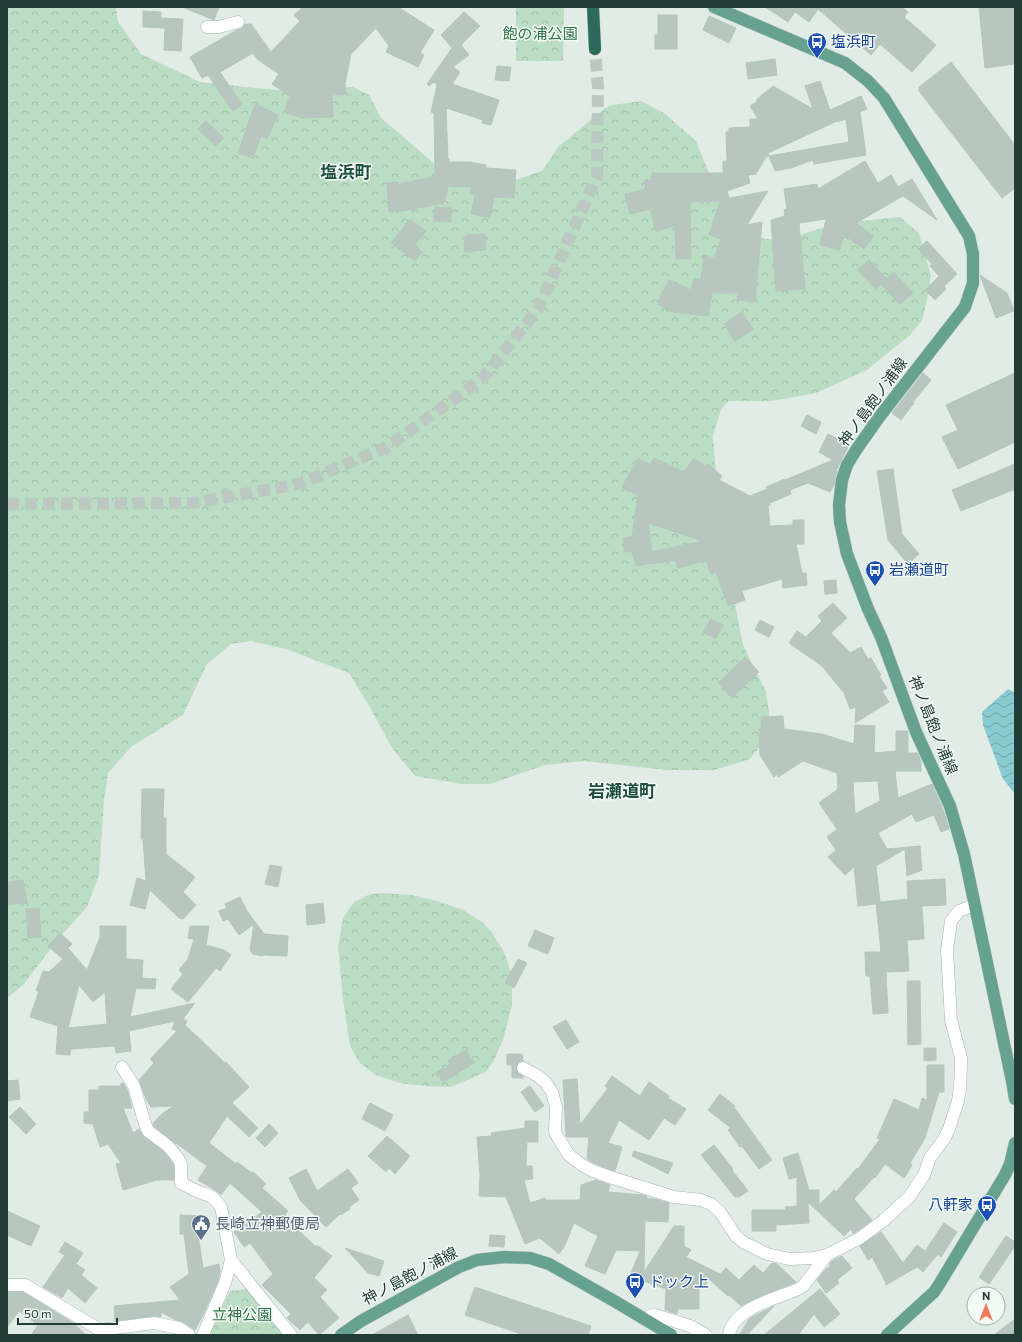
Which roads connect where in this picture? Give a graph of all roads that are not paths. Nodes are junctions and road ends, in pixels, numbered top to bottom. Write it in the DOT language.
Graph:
graph roads {
  1 [pos="593,7"];
  2 [pos="714,7"];
  3 [pos="238,22"];
  4 [pos="207,27"];
  5 [pos="595,49"];
  6 [pos="974,904"];
  7 [pos="122,1067"];
  8 [pos="523,1068"];
  9 [pos="1015,1099"];
  10 [pos="1015,1142"];
  11 [pos="827,1255"];
  12 [pos="231,1260"];
  13 [pos="246,1280"];
  14 [pos="225,1284"];
  15 [pos="7,1285"];
  16 [pos="647,1321"];
  17 [pos="189,1335"];
  18 [pos="203,1335"];
  19 [pos="290,1335"];
  20 [pos="341,1335"];
  21 [pos="671,1335"];
  22 [pos="706,1335"];
  23 [pos="729,1335"];
  24 [pos="887,1335"];
  1 -- 5 [label="highway"];
  2 -- 6 [label="main road, 神ノ島飽ノ浦線"];
  3 -- 4 [label="street"];
  6 -- 9 [label="main road, 神ノ島飽ノ浦線"];
  6 -- 11 [label="street"];
  7 -- 12 [label="street"];
  8 -- 11 [label="street"];
  10 -- 24 [label="main road"];
  11 -- 23 [label="street"];
  12 -- 13 [label="street"];
  12 -- 14 [label="street"];
  13 -- 14 [label="street"];
  13 -- 19 [label="street"];
  14 -- 18 [label="street"];
  15 -- 17 [label="street"];
  16 -- 20 [label="main road, 神ノ島飽ノ浦線"];
  16 -- 21 [label="main road, 神ノ島飽ノ浦線"];
  16 -- 22 [label="street"];
}
